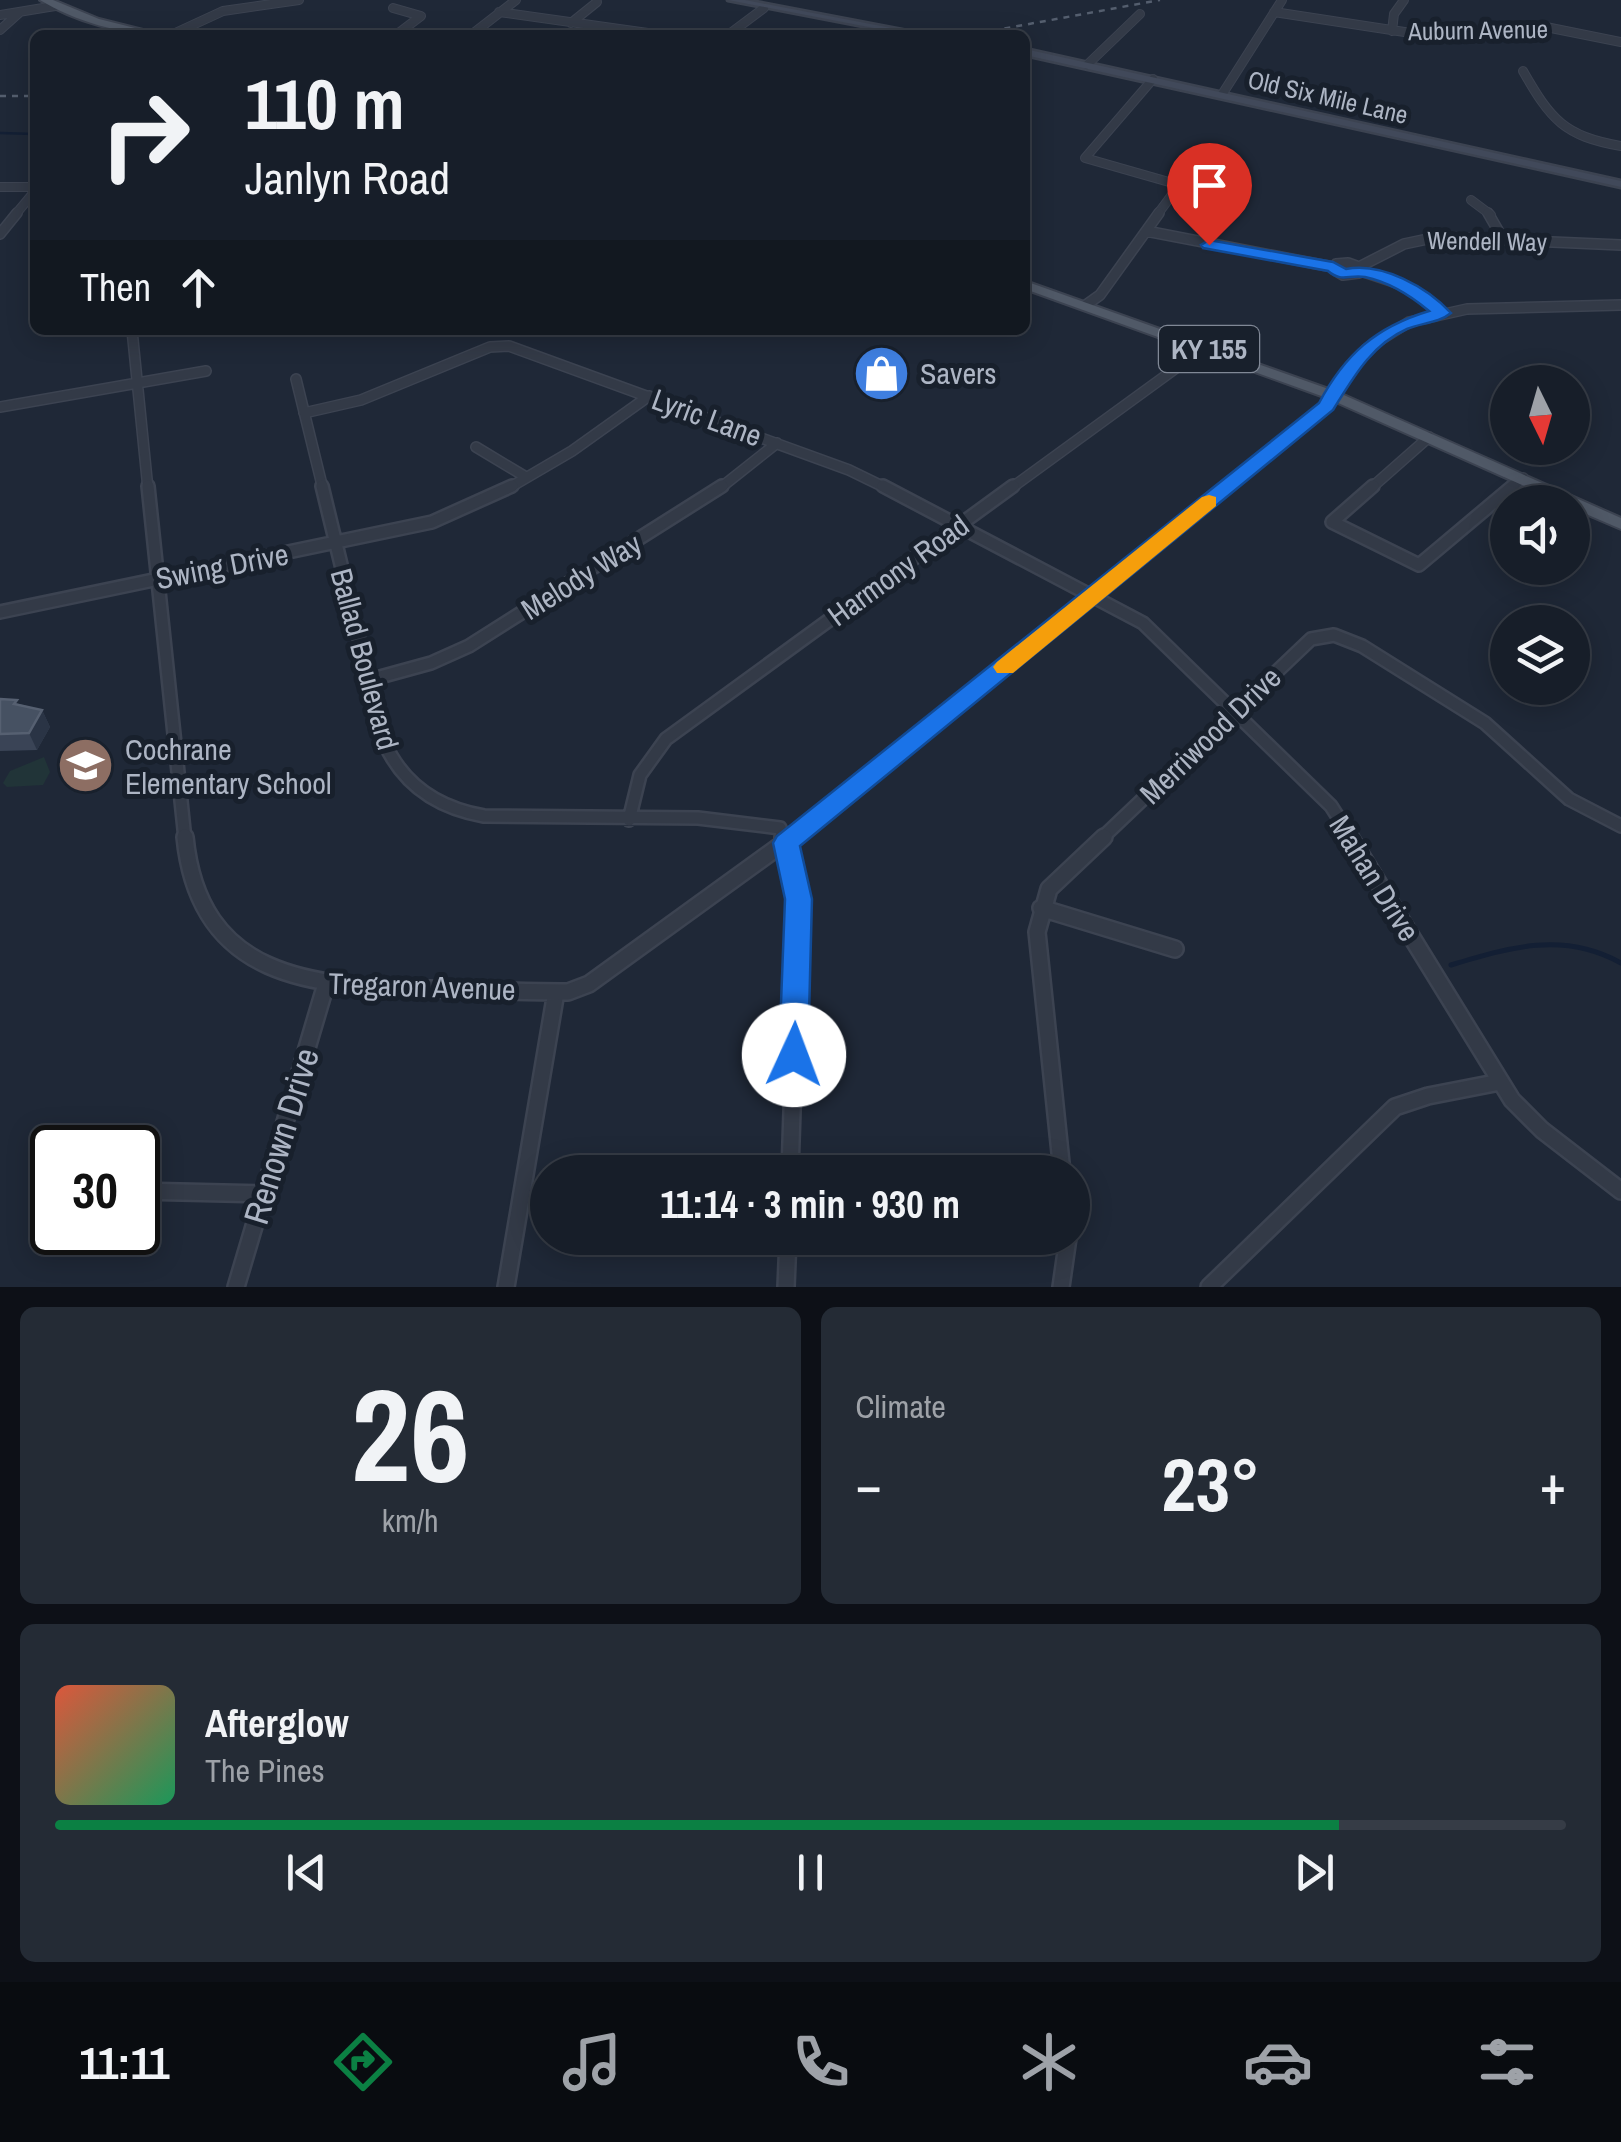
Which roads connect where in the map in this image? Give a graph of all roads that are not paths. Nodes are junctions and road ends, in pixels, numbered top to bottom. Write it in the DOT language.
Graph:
graph roads {
  1 [pos="299,0"];
  2 [pos="516,0"];
  3 [pos="732,0"];
  4 [pos="1282,0"];
  5 [pos="1404,0"];
  6 [pos="597,2"];
  7 [pos="50,3"];
  8 [pos="393,8"];
  9 [pos="764,8"];
  10 [pos="498,12"];
  11 [pos="1274,12"];
  12 [pos="20,13"];
  13 [pos="1140,14"];
  14 [pos="0,15"];
  15 [pos="572,23"];
  16 [pos="0,30"];
  17 [pos="136,30"];
  18 [pos="182,30"];
  19 [pos="403,30"];
  20 [pos="477,30"];
  21 [pos="610,30"];
  22 [pos="735,30"];
  23 [pos="894,30"];
  24 [pos="1392,32"];
  25 [pos="1621,42"];
  26 [pos="1030,53"];
  27 [pos="1087,65"];
  28 [pos="1522,71"];
  29 [pos="1154,78"];
  30 [pos="1223,93"];
  31 [pos="1621,146"];
  32 [pos="1621,184"];
  33 [pos="0,191"];
  34 [pos="30,192"];
  35 [pos="30,197"];
  36 [pos="1471,200"];
  37 [pos="1146,231"];
  38 [pos="0,234"];
  39 [pos="1503,239"];
  40 [pos="1621,246"];
  41 [pos="1360,269"];
  42 [pos="1030,287"];
  43 [pos="1086,304"];
  44 [pos="1621,305"];
  45 [pos="1442,313"];
  46 [pos="133,335"];
  47 [pos="1205,347"];
  48 [pos="206,372"];
  49 [pos="296,379"];
  50 [pos="138,383"];
  51 [pos="648,396"];
  52 [pos="1332,396"];
  53 [pos="0,407"];
  54 [pos="304,413"];
  55 [pos="1429,437"];
  56 [pos="776,443"];
  57 [pos="476,447"];
  58 [pos="526,477"];
  59 [pos="1523,478"];
  60 [pos="960,524"];
  61 [pos="1621,524"];
  62 [pos="336,544"];
  63 [pos="158,578"];
  64 [pos="1095,594"];
  65 [pos="0,612"];
  66 [pos="370,680"];
  67 [pos="1234,711"];
  68 [pos="629,820"];
  69 [pos="1621,826"];
  70 [pos="786,843"];
  71 [pos="1041,908"];
  72 [pos="1175,949"];
  73 [pos="326,984"];
  74 [pos="556,992"];
  75 [pos="1500,1082"];
  76 [pos="791,1155"];
  77 [pos="1060,1155"];
  78 [pos="1621,1191"];
  79 [pos="160,1192"];
  80 [pos="264,1194"];
  81 [pos="787,1255"];
  82 [pos="1066,1255"];
  83 [pos="236,1287"];
  84 [pos="506,1287"];
  85 [pos="786,1287"];
  86 [pos="1062,1287"];
  87 [pos="1209,1287"];
  1 -- 18 [label="street"];
  2 -- 10 [label="street"];
  3 -- 9 [label="street"];
  4 -- 11 [label="street"];
  5 -- 24 [label="street"];
  6 -- 15 [label="street"];
  7 -- 12 [label="street"];
  7 -- 17 [label="main road"];
  8 -- 19 [label="street"];
  9 -- 22 [label="street"];
  9 -- 23 [label="street"];
  10 -- 15 [label="street"];
  10 -- 20 [label="street"];
  11 -- 24 [label="street, Auburn Avenue"];
  11 -- 30 [label="street"];
  12 -- 14 [label="street"];
  12 -- 16 [label="street"];
  13 -- 27 [label="street"];
  15 -- 21 [label="street"];
  24 -- 25 [label="street, Auburn Avenue"];
  26 -- 27 [label="street, Old Six Mile Lane"];
  27 -- 29 [label="street, Old Six Mile Lane"];
  28 -- 31 [label="street"];
  29 -- 30 [label="street, Old Six Mile Lane"];
  29 -- 37 [label="street"];
  30 -- 32 [label="street, Old Six Mile Lane"];
  33 -- 34 [label="street"];
  35 -- 38 [label="street"];
  36 -- 39 [label="street"];
  37 -- 41 [label="street"];
  37 -- 43 [label="street"];
  39 -- 40 [label="street, Wendell Way"];
  39 -- 41 [label="street, Wendell Way"];
  41 -- 45 [label="street, Wendell Way"];
  42 -- 43 [label="main road, KY 155"];
  43 -- 47 [label="main road, KY 155"];
  44 -- 45 [label="street, Tregaron Avenue"];
  45 -- 52 [label="street, Tregaron Avenue"];
  46 -- 50 [label="street, Tregaron Avenue"];
  47 -- 52 [label="main road, KY 155"];
  47 -- 60 [label="street, Harmony Road"];
  48 -- 50 [label="street"];
  49 -- 54 [label="street, Ballad Boulevard"];
  50 -- 53 [label="street"];
  50 -- 63 [label="street, Tregaron Avenue"];
  51 -- 54 [label="street, Lyric Lane"];
  51 -- 56 [label="street, Lyric Lane"];
  51 -- 58 [label="street, Swing Drive"];
  52 -- 55 [label="main road, KY 155"];
  52 -- 64 [label="street, Tregaron Avenue"];
  54 -- 62 [label="street, Ballad Boulevard"];
  55 -- 59 [label="main road, KY 155"];
  55 -- 59 [label="street"];
  56 -- 60 [label="street, Lyric Lane"];
  56 -- 66 [label="street, Melody Way"];
  57 -- 58 [label="street"];
  58 -- 62 [label="street, Swing Drive"];
  59 -- 61 [label="main road, KY 155"];
  60 -- 64 [label="street, Lyric Lane"];
  60 -- 68 [label="street, Harmony Road"];
  62 -- 63 [label="street, Swing Drive"];
  62 -- 66 [label="street, Ballad Boulevard"];
  63 -- 65 [label="street, Swing Drive"];
  63 -- 73 [label="street, Tregaron Avenue"];
  64 -- 67 [label="street, Mahan Drive"];
  64 -- 70 [label="street, Tregaron Avenue"];
  66 -- 68 [label="street, Ballad Boulevard"];
  67 -- 69 [label="street, Merriwood Drive"];
  67 -- 71 [label="street, Merriwood Drive"];
  67 -- 75 [label="street, Mahan Drive"];
  68 -- 70 [label="street, Ballad Boulevard"];
  70 -- 74 [label="street, Tregaron Avenue"];
  70 -- 76 [label="street"];
  71 -- 72 [label="street"];
  71 -- 77 [label="street"];
  73 -- 74 [label="street, Tregaron Avenue"];
  73 -- 80 [label="street, Renown Drive"];
  74 -- 84 [label="street"];
  75 -- 78 [label="street, Mahan Drive"];
  75 -- 87 [label="street"];
  79 -- 80 [label="street"];
  80 -- 83 [label="street, Renown Drive"];
  81 -- 85 [label="street"];
  82 -- 86 [label="street"];
}
